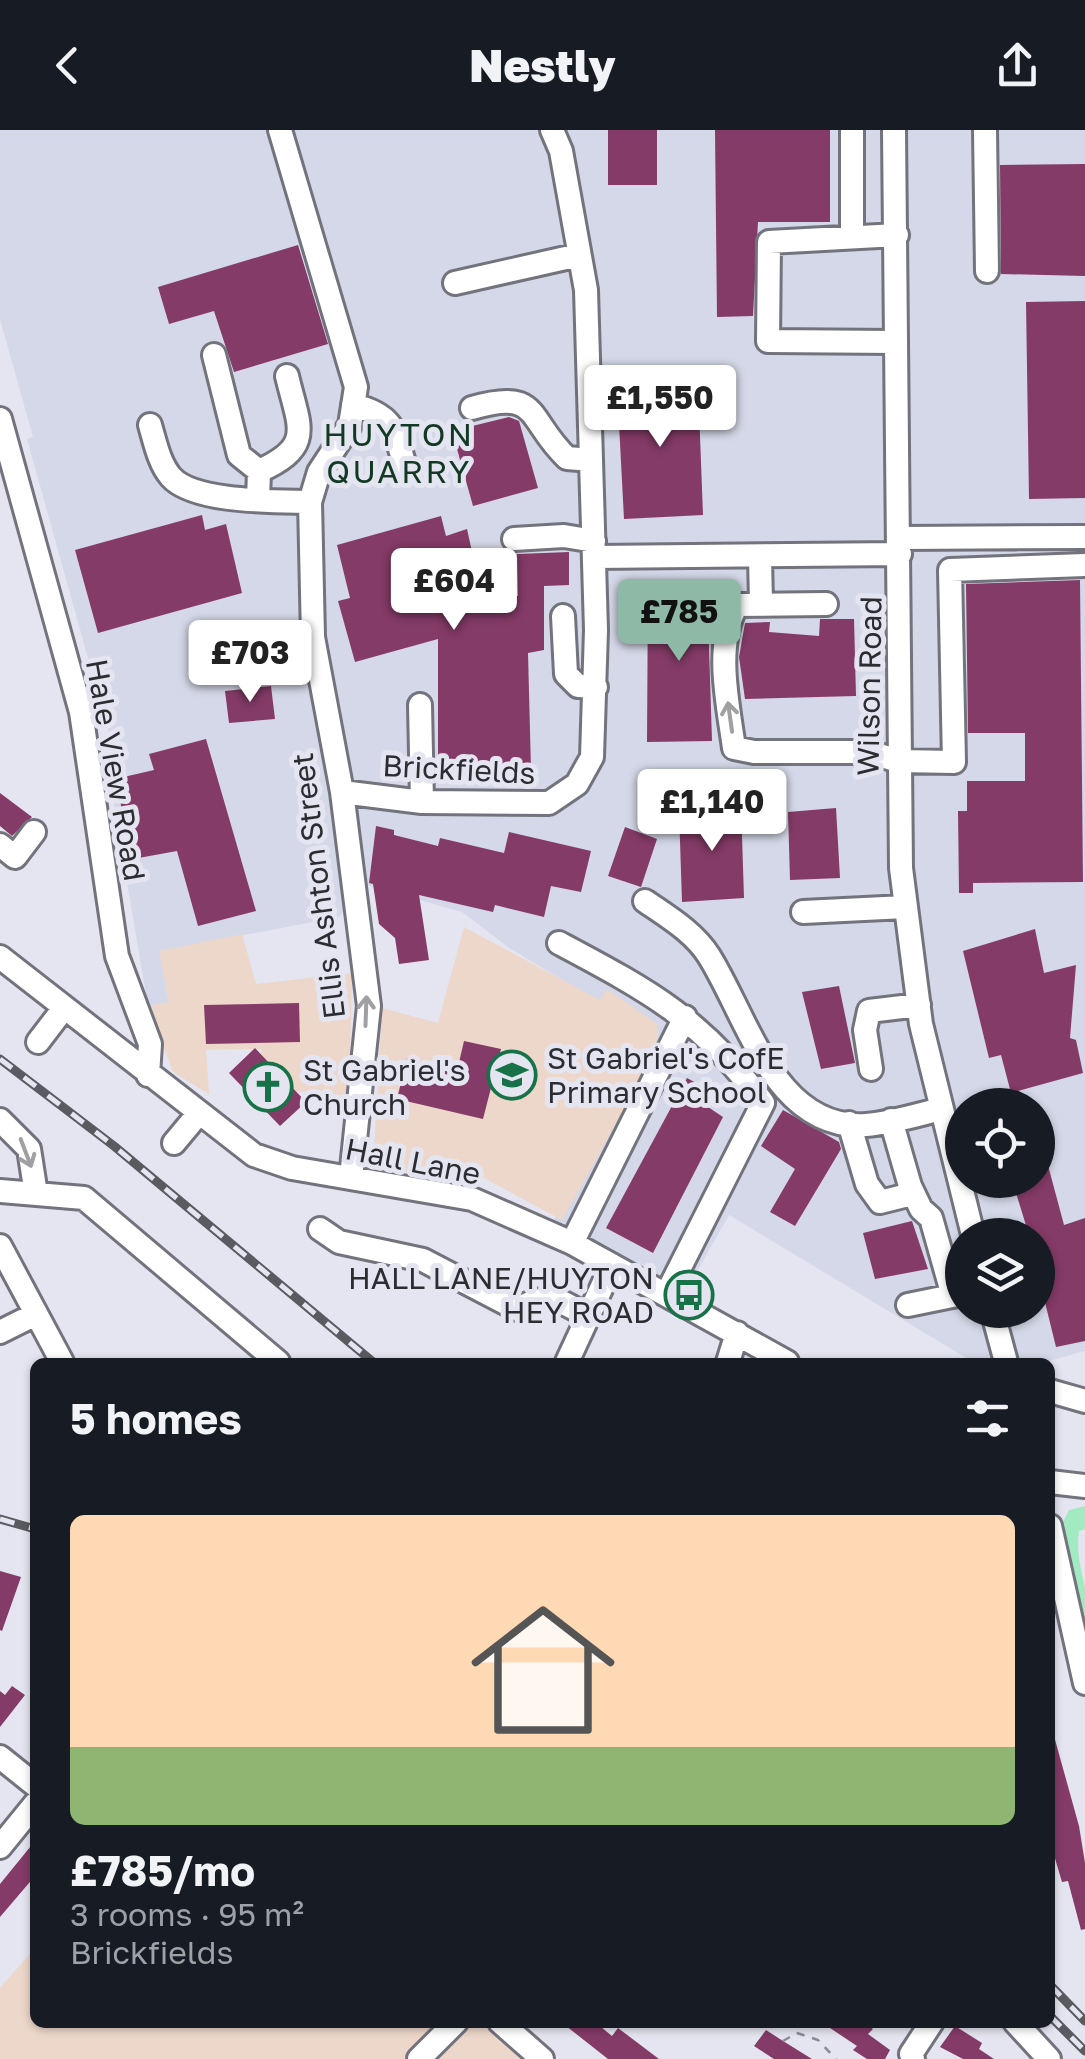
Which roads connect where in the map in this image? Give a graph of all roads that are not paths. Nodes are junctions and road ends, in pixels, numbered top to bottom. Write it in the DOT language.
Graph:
graph roads {
  1 [pos="281,130"];
  2 [pos="552,130"];
  3 [pos="894,130"];
  4 [pos="986,130"];
  5 [pos="859,131"];
  6 [pos="897,234"];
  7 [pos="852,235"];
  8 [pos="579,256"];
  9 [pos="987,271"];
  10 [pos="456,282"];
  11 [pos="896,342"];
  12 [pos="214,355"];
  13 [pos="287,376"];
  14 [pos="353,406"];
  15 [pos="472,408"];
  16 [pos="0,419"];
  17 [pos="150,425"];
  18 [pos="592,460"];
  19 [pos="406,470"];
  20 [pos="259,471"];
  21 [pos="258,500"];
  22 [pos="310,502"];
  23 [pos="1085,537"];
  24 [pos="514,539"];
  25 [pos="900,546"];
  26 [pos="594,549"];
  27 [pos="760,556"];
  28 [pos="1085,564"];
  29 [pos="761,604"];
  30 [pos="826,604"];
  31 [pos="563,616"];
  32 [pos="596,687"];
  33 [pos="420,705"];
  34 [pos="898,761"];
  35 [pos="342,792"];
  36 [pos="422,802"];
  37 [pos="34,832"];
  38 [pos="15,857"];
  39 [pos="645,901"];
  40 [pos="906,908"];
  41 [pos="803,912"];
  42 [pos="559,943"];
  43 [pos="0,957"];
  44 [pos="918,1004"];
  45 [pos="64,1008"];
  46 [pos="686,1017"];
  47 [pos="38,1042"];
  48 [pos="872,1069"];
  49 [pos="148,1075"];
  50 [pos="941,1109"];
  51 [pos="199,1114"];
  52 [pos="0,1120"];
  53 [pos="890,1120"];
  54 [pos="849,1123"];
  55 [pos="173,1143"];
  56 [pos="351,1178"];
  57 [pos="910,1186"];
  58 [pos="0,1191"];
  59 [pos="36,1194"];
  60 [pos="969,1218"];
  61 [pos="320,1229"];
  62 [pos="572,1243"];
  63 [pos="0,1246"];
  64 [pos="945,1256"];
  65 [pos="612,1266"];
  66 [pos="667,1293"];
  67 [pos="945,1297"];
  68 [pos="908,1304"];
  69 [pos="36,1314"];
  70 [pos="588,1317"];
  71 [pos="997,1328"];
  72 [pos="0,1332"];
  73 [pos="737,1334"];
  74 [pos="60,1358"];
  75 [pos="273,1358"];
  76 [pos="569,1358"];
  77 [pos="729,1358"];
  78 [pos="779,1358"];
  79 [pos="1005,1358"];
  80 [pos="1055,1392"];
  81 [pos="1085,1401"];
  82 [pos="1055,1483"];
  83 [pos="1085,1486"];
  84 [pos="1055,1548"];
  85 [pos="1085,1683"];
  86 [pos="0,1757"];
  87 [pos="30,1781"];
  88 [pos="30,1810"];
  89 [pos="0,1847"];
  90 [pos="450,2028"];
  91 [pos="507,2028"];
  92 [pos="929,2028"];
  93 [pos="1021,2028"];
  94 [pos="912,2057"];
  95 [pos="419,2059"];
  96 [pos="542,2059"];
  97 [pos="1049,2059"];
  1 -- 14 [label="street, Ellis Ashton Street"];
  2 -- 8 [label="street, Brickfields"];
  3 -- 6 [label="street, Wilson Road"];
  4 -- 9 [label="street"];
  5 -- 7 [label="street"];
  6 -- 7 [label="street"];
  6 -- 11 [label="street, Wilson Road"];
  7 -- 11 [label="street"];
  8 -- 10 [label="street"];
  8 -- 18 [label="street, Brickfields"];
  11 -- 25 [label="street, Wilson Road"];
  12 -- 20 [label="street"];
  13 -- 20 [label="street"];
  14 -- 19 [label="street"];
  14 -- 22 [label="street, Ellis Ashton Street"];
  15 -- 18 [label="street"];
  16 -- 49 [label="street, Hale View Road"];
  17 -- 21 [label="street"];
  18 -- 26 [label="street, Brickfields"];
  20 -- 21 [label="street"];
  21 -- 22 [label="street"];
  22 -- 35 [label="street, Ellis Ashton Street"];
  23 -- 25 [label="street"];
  24 -- 26 [label="street"];
  25 -- 27 [label="street"];
  25 -- 34 [label="street, Wilson Road"];
  26 -- 27 [label="street"];
  26 -- 32 [label="street, Brickfields"];
  27 -- 29 [label="street"];
  28 -- 34 [label="street"];
  29 -- 30 [label="street"];
  34 -- 29 [label="street, one-way"];
  31 -- 32 [label="street"];
  32 -- 36 [label="street, Brickfields"];
  33 -- 36 [label="street"];
  34 -- 40 [label="street, Wilson Road"];
  35 -- 36 [label="street, Brickfields"];
  56 -- 35 [label="street, Ellis Ashton Street, one-way"];
  37 -- 38 [label="street"];
  39 -- 54 [label="street"];
  40 -- 41 [label="street"];
  40 -- 44 [label="street, Wilson Road"];
  42 -- 46 [label="street"];
  43 -- 45 [label="street, Hall Lane"];
  44 -- 48 [label="street"];
  44 -- 50 [label="street, Wilson Road"];
  45 -- 47 [label="street"];
  45 -- 49 [label="street, Hall Lane"];
  46 -- 62 [label="street"];
  46 -- 66 [label="street"];
  49 -- 51 [label="street, Hall Lane"];
  50 -- 53 [label="street"];
  50 -- 60 [label="street, Wilson Road"];
  51 -- 55 [label="street"];
  51 -- 56 [label="street, Hall Lane"];
  52 -- 59 [label="street, one-way"];
  53 -- 54 [label="street"];
  53 -- 57 [label="street"];
  54 -- 57 [label="street"];
  56 -- 62 [label="street, Hall Lane"];
  57 -- 64 [label="street"];
  58 -- 59 [label="street"];
  59 -- 75 [label="street"];
  61 -- 70 [label="street"];
  62 -- 65 [label="street, Hall Lane"];
  63 -- 69 [label="street"];
  65 -- 66 [label="street, Hall Lane"];
  65 -- 70 [label="street"];
  66 -- 73 [label="street, Hall Lane"];
  67 -- 68 [label="street"];
  69 -- 72 [label="street"];
  69 -- 74 [label="street"];
  70 -- 76 [label="street"];
  71 -- 79 [label="street"];
  73 -- 77 [label="street"];
  73 -- 78 [label="street, Hall Lane"];
  80 -- 81 [label="street"];
  82 -- 83 [label="street"];
  84 -- 85 [label="street"];
  86 -- 87 [label="street"];
  88 -- 89 [label="street"];
  90 -- 95 [label="street"];
  91 -- 96 [label="street"];
  92 -- 94 [label="street"];
  93 -- 97 [label="street"];
}
